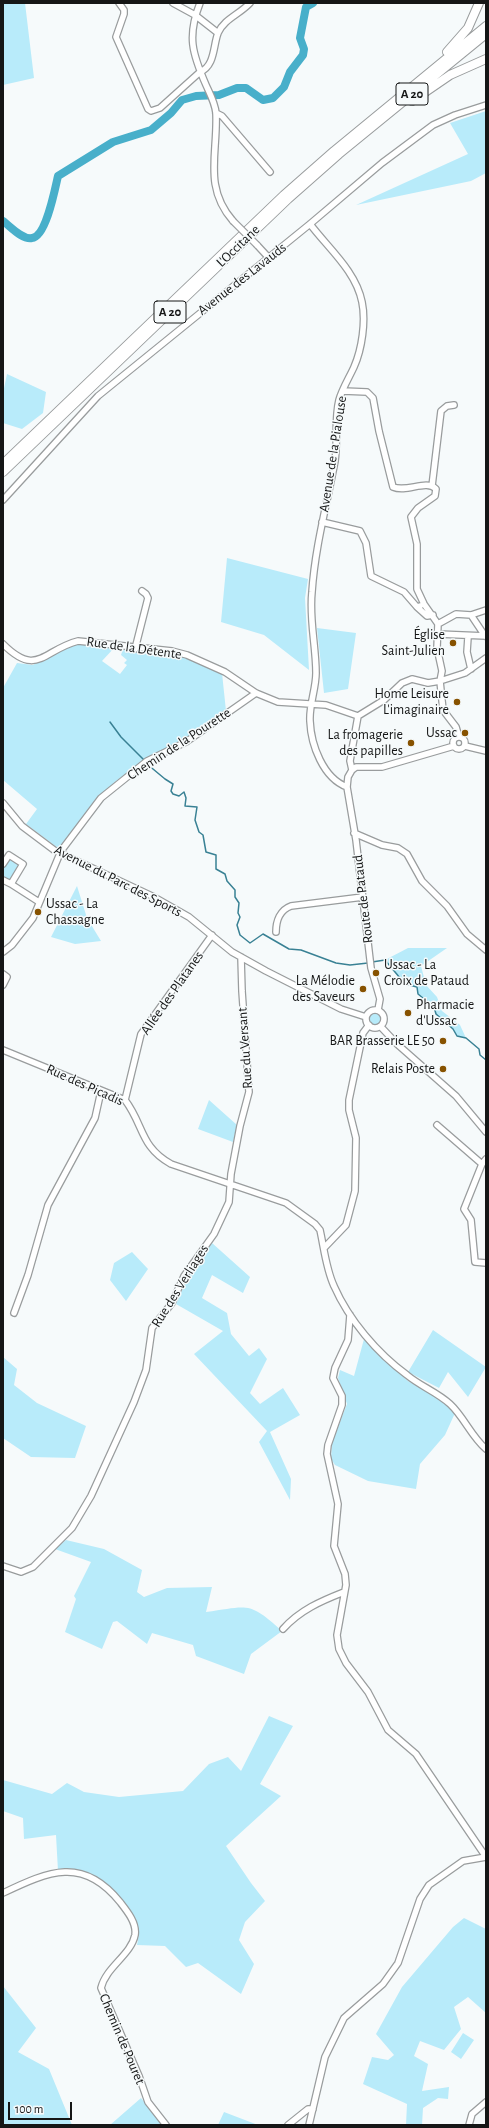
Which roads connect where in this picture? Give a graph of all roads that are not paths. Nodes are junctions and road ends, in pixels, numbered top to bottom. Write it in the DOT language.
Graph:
graph roads {
  1 [pos="119,3"];
  2 [pos="173,3"];
  3 [pos="200,3"];
  4 [pos="250,3"];
  5 [pos="479,3"];
  6 [pos="195,15"];
  7 [pos="486,26"];
  8 [pos="218,33"];
  9 [pos="486,34"];
  10 [pos="486,59"];
  11 [pos="200,72"];
  12 [pos="423,78"];
  13 [pos="486,105"];
  14 [pos="216,113"];
  15 [pos="339,154"];
  16 [pos="270,172"];
  17 [pos="310,224"];
  18 [pos="269,258"];
  19 [pos="343,390"];
  20 [pos="454,405"];
  21 [pos="3,464"];
  22 [pos="3,472"];
  23 [pos="432,486"];
  24 [pos="3,500"];
  25 [pos="322,522"];
  26 [pos="142,591"];
  27 [pos="424,604"];
  28 [pos="417,607"];
  29 [pos="486,610"];
  30 [pos="432,615"];
  31 [pos="471,615"];
  32 [pos="438,624"];
  33 [pos="438,634"];
  34 [pos="486,636"];
  35 [pos="468,637"];
  36 [pos="3,644"];
  37 [pos="135,649"];
  38 [pos="486,658"];
  39 [pos="472,669"];
  40 [pos="440,681"];
  41 [pos="256,693"];
  42 [pos="312,703"];
  43 [pos="358,716"];
  44 [pos="458,737"];
  45 [pos="454,746"];
  46 [pos="465,746"];
  47 [pos="486,751"];
  48 [pos="352,770"];
  49 [pos="347,787"];
  50 [pos="3,803"];
  51 [pos="354,833"];
  52 [pos="60,854"];
  53 [pos="3,864"];
  54 [pos="3,880"];
  55 [pos="11,884"];
  56 [pos="363,897"];
  57 [pos="39,902"];
  58 [pos="276,932"];
  59 [pos="212,935"];
  60 [pos="486,950"];
  61 [pos="3,952"];
  62 [pos="241,957"];
  63 [pos="3,974"];
  64 [pos="3,984"];
  65 [pos="378,1010"];
  66 [pos="366,1017"];
  67 [pos="369,1025"];
  68 [pos="381,1026"];
  69 [pos="3,1050"];
  70 [pos="101,1091"];
  71 [pos="126,1100"];
  72 [pos="437,1125"];
  73 [pos="486,1132"];
  74 [pos="484,1161"];
  75 [pos="230,1184"];
  76 [pos="324,1248"];
  77 [pos="486,1263"];
  78 [pos="14,1314"];
  79 [pos="350,1314"];
  80 [pos="486,1449"];
  81 [pos="3,1566"];
  82 [pos="344,1592"];
  83 [pos="283,1629"];
  84 [pos="486,1857"];
  85 [pos="3,1892"];
  86 [pos="486,2102"];
  87 [pos="313,2109"];
  88 [pos="166,2125"];
  89 [pos="288,2125"];
  90 [pos="309,2125"];
  91 [pos="469,2125"];
  1 -- 11 [label="street"];
  2 -- 6 [label="street"];
  3 -- 6 [label="street"];
  4 -- 8 [label="street"];
  5 -- 12 [label="highway"];
  6 -- 8 [label="street"];
  6 -- 11 [label="street"];
  7 -- 12 [label="highway, L'Occitane / A 20"];
  8 -- 11 [label="street"];
  9 -- 15 [label="highway, L'Occitane / A 20"];
  10 -- 15 [label="highway"];
  11 -- 14 [label="street"];
  12 -- 21 [label="highway, L'Occitane / A 20"];
  13 -- 17 [label="street, Avenue des Lavauds"];
  14 -- 16 [label="street"];
  14 -- 18 [label="street, bridge"];
  15 -- 22 [label="highway, L'Occitane / A 20"];
  17 -- 18 [label="street, Avenue des Lavauds"];
  17 -- 19 [label="street, Avenue de la Pialouse"];
  18 -- 24 [label="street, Avenue des Lavauds"];
  19 -- 23 [label="street"];
  19 -- 25 [label="street, Avenue de la Pialouse"];
  20 -- 23 [label="street"];
  23 -- 27 [label="street"];
  25 -- 28 [label="street"];
  25 -- 42 [label="street, Avenue de la Pialouse"];
  26 -- 37 [label="street"];
  27 -- 28 [label="street"];
  27 -- 30 [label="street"];
  28 -- 30 [label="street"];
  29 -- 31 [label="street"];
  30 -- 32 [label="street"];
  31 -- 32 [label="street"];
  31 -- 34 [label="street"];
  32 -- 33 [label="street"];
  33 -- 35 [label="street"];
  33 -- 40 [label="street"];
  34 -- 35 [label="street"];
  35 -- 39 [label="street"];
  36 -- 37 [label="street, Rue de la Détente"];
  37 -- 41 [label="street, Rue de la Détente"];
  38 -- 39 [label="street"];
  39 -- 40 [label="street"];
  40 -- 43 [label="street"];
  40 -- 44 [label="street"];
  41 -- 42 [label="street, Rue de la Détente"];
  41 -- 52 [label="street, Chemin de la Pourette"];
  42 -- 43 [label="street, Rue de la Détente"];
  42 -- 49 [label="street, Avenue de la Pialouse"];
  43 -- 48 [label="street"];
  44 -- 45 [label="street"];
  44 -- 46 [label="street"];
  45 -- 46 [label="street"];
  45 -- 48 [label="street"];
  46 -- 47 [label="street"];
  48 -- 49 [label="street"];
  49 -- 51 [label="street, Route de Pataud"];
  50 -- 52 [label="street, Avenue du Parc des Sports"];
  51 -- 56 [label="street, Route de Pataud"];
  51 -- 60 [label="street"];
  52 -- 57 [label="street, Chemin de la Pourette"];
  52 -- 59 [label="street, Avenue du Parc des Sports"];
  53 -- 55 [label="street"];
  54 -- 55 [label="street"];
  55 -- 57 [label="street"];
  56 -- 58 [label="street"];
  56 -- 65 [label="street, Route de Pataud"];
  57 -- 61 [label="street, Chemin de la Pourette"];
  59 -- 62 [label="street, Avenue du Parc des Sports"];
  59 -- 71 [label="street, Allée des Platanes"];
  62 -- 66 [label="street, Avenue du Parc des Sports"];
  62 -- 75 [label="street, Rue du Versant"];
  63 -- 64 [label="street"];
  65 -- 66 [label="street"];
  65 -- 68 [label="street"];
  66 -- 67 [label="street"];
  67 -- 68 [label="street"];
  67 -- 76 [label="street"];
  68 -- 73 [label="street"];
  69 -- 70 [label="street, Rue des Picadis"];
  70 -- 71 [label="street, Rue des Picadis"];
  70 -- 78 [label="street"];
  71 -- 75 [label="street, Rue des Picadis"];
  72 -- 74 [label="street"];
  74 -- 77 [label="street"];
  75 -- 76 [label="street, Rue des Picadis"];
  75 -- 81 [label="street, Rue des Verliages"];
  76 -- 79 [label="street, Rue des Picadis"];
  79 -- 80 [label="street, Rue des Picadis"];
  79 -- 82 [label="street"];
  82 -- 83 [label="street"];
  82 -- 84 [label="street"];
  84 -- 87 [label="street"];
  85 -- 88 [label="street, Chemin de Pouret"];
  86 -- 91 [label="street"];
  87 -- 89 [label="street"];
  87 -- 90 [label="street"];
}
